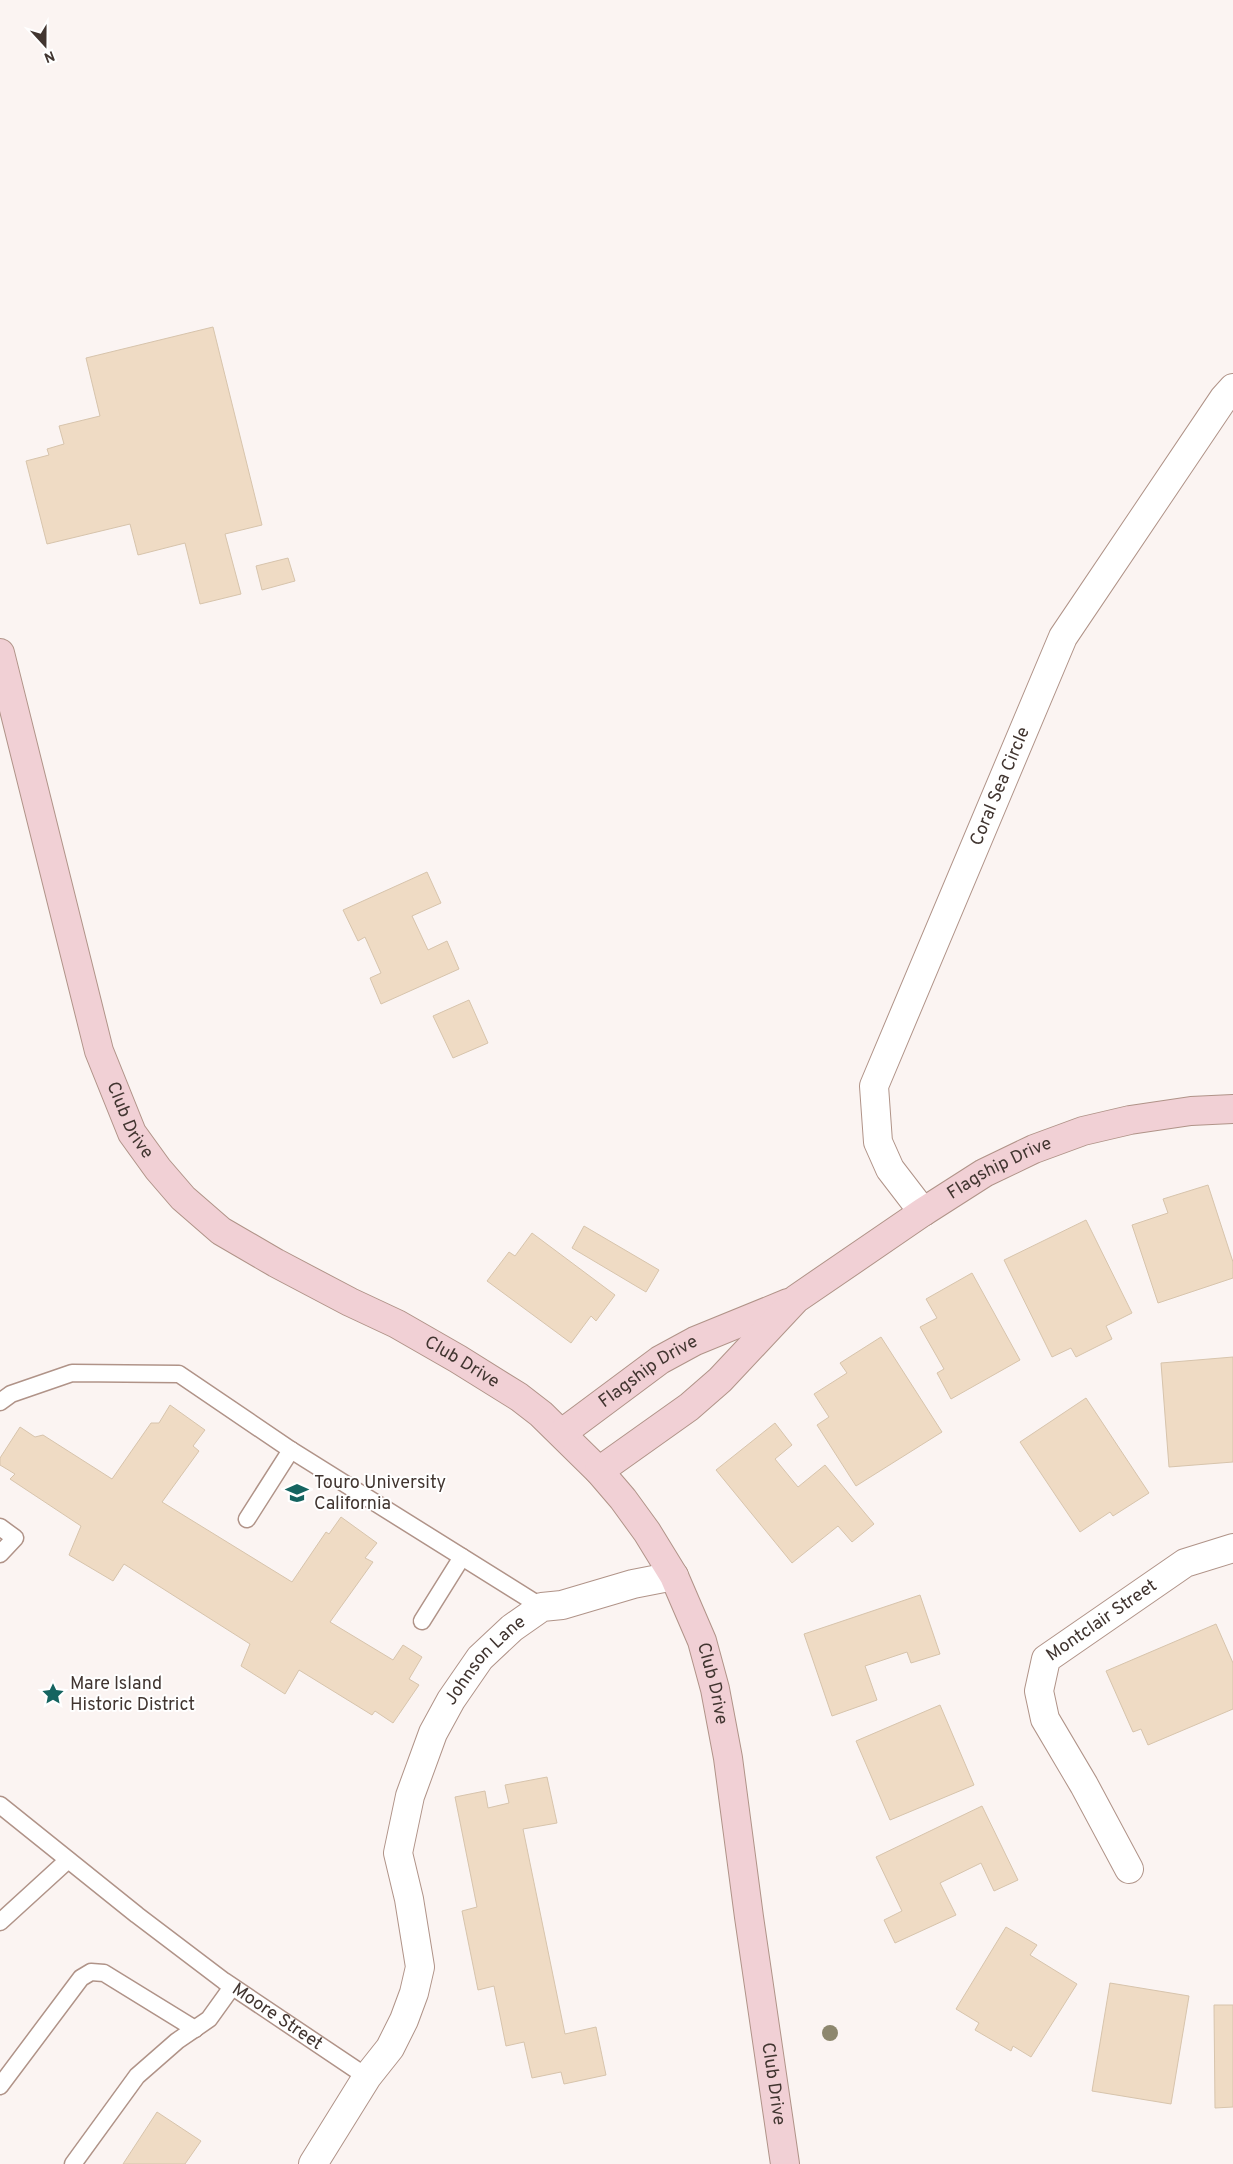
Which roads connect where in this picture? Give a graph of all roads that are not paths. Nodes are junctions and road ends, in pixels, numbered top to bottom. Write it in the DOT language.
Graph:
graph roads {
  1 [pos="1233,388"];
  2 [pos="0,653"];
  3 [pos="1233,1109"];
  4 [pos="923,1212"];
  5 [pos="796,1299"];
  6 [pos="0,1402"];
  7 [pos="562,1433"];
  8 [pos="291,1450"];
  9 [pos="599,1471"];
  10 [pos="247,1519"];
  11 [pos="0,1527"];
  12 [pos="1233,1548"];
  13 [pos="0,1554"];
  14 [pos="462,1557"];
  15 [pos="674,1576"];
  16 [pos="542,1607"];
  17 [pos="422,1621"];
  18 [pos="0,1805"];
  19 [pos="68,1860"];
  20 [pos="1129,1870"];
  21 [pos="0,1922"];
  22 [pos="232,1987"];
  23 [pos="194,2029"];
  24 [pos="367,2077"];
  25 [pos="0,2086"];
  26 [pos="73,2164"];
  27 [pos="313,2164"];
  28 [pos="785,2164"];
  1 -- 4 [label="street, Coral Sea Circle"];
  2 -- 7 [label="street, Club Drive"];
  3 -- 4 [label="street, Flagship Drive"];
  4 -- 5 [label="street, Flagship Drive"];
  5 -- 7 [label="street, Flagship Drive"];
  5 -- 9 [label="street, Flagship Drive"];
  6 -- 8 [label="lane"];
  7 -- 9 [label="street, Club Drive"];
  8 -- 10 [label="lane"];
  8 -- 14 [label="lane"];
  9 -- 15 [label="street, Club Drive"];
  11 -- 13 [label="lane"];
  12 -- 20 [label="street, Montclair Street"];
  14 -- 16 [label="lane"];
  14 -- 17 [label="lane"];
  15 -- 16 [label="street, Johnson Lane"];
  15 -- 28 [label="street, Club Drive"];
  16 -- 24 [label="street, Johnson Lane"];
  18 -- 19 [label="lane, Moore Street"];
  19 -- 21 [label="lane"];
  19 -- 22 [label="lane, Moore Street"];
  22 -- 23 [label="lane"];
  22 -- 24 [label="lane, Moore Street"];
  23 -- 25 [label="lane"];
  23 -- 26 [label="lane"];
  24 -- 27 [label="street"];
}
